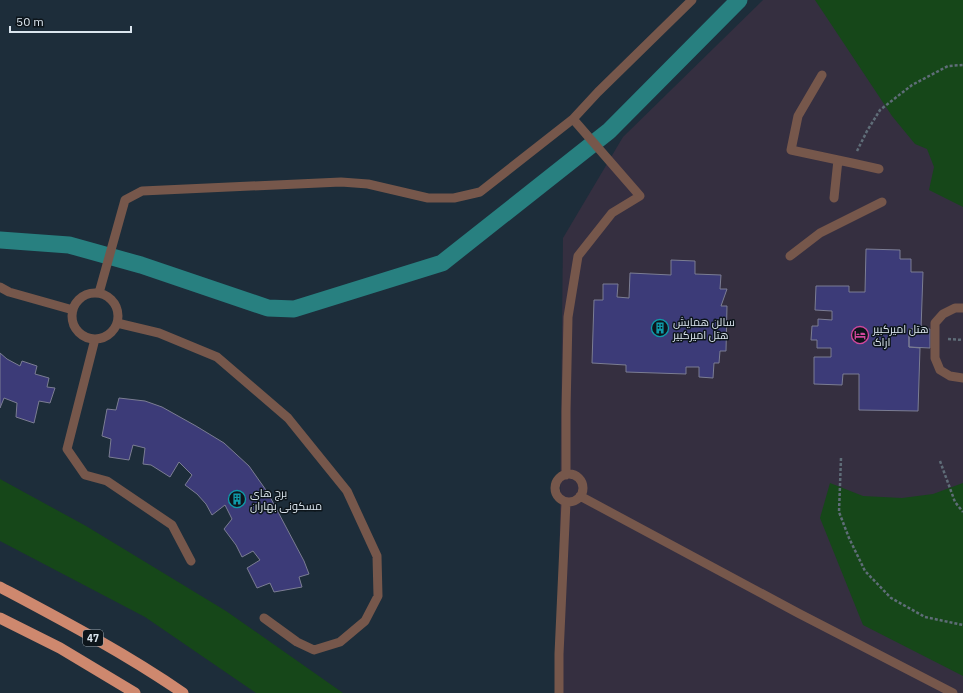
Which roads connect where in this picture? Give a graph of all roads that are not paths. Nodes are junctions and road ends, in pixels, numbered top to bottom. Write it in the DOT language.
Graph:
graph roads {
  1 [pos="692,0"];
  2 [pos="822,75"];
  3 [pos="573,119"];
  4 [pos="838,160"];
  5 [pos="879,169"];
  6 [pos="834,198"];
  7 [pos="882,202"];
  8 [pos="790,256"];
  9 [pos="0,287"];
  10 [pos="99,293"];
  11 [pos="963,308"];
  12 [pos="73,310"];
  13 [pos="117,323"];
  14 [pos="95,339"];
  15 [pos="963,378"];
  16 [pos="566,475"];
  17 [pos="580,496"];
  18 [pos="566,502"];
  19 [pos="191,561"];
  20 [pos="0,587"];
  21 [pos="0,618"];
  22 [pos="264,618"];
  23 [pos="135,693"];
  24 [pos="183,693"];
  25 [pos="559,693"];
  26 [pos="953,693"];
  1 -- 3 [label="lane"];
  2 -- 4 [label="lane"];
  3 -- 10 [label="lane"];
  3 -- 16 [label="lane"];
  4 -- 5 [label="lane"];
  4 -- 6 [label="lane"];
  7 -- 8 [label="lane"];
  9 -- 12 [label="lane"];
  10 -- 12 [label="lane"];
  10 -- 13 [label="lane"];
  11 -- 15 [label="lane"];
  12 -- 14 [label="lane"];
  13 -- 14 [label="lane"];
  13 -- 22 [label="lane"];
  14 -- 19 [label="lane"];
  16 -- 17 [label="lane"];
  16 -- 18 [label="lane"];
  17 -- 18 [label="lane"];
  17 -- 26 [label="lane"];
  18 -- 25 [label="lane"];
  20 -- 24 [label="highway, 47"];
  21 -- 23 [label="highway, 47"];
}
